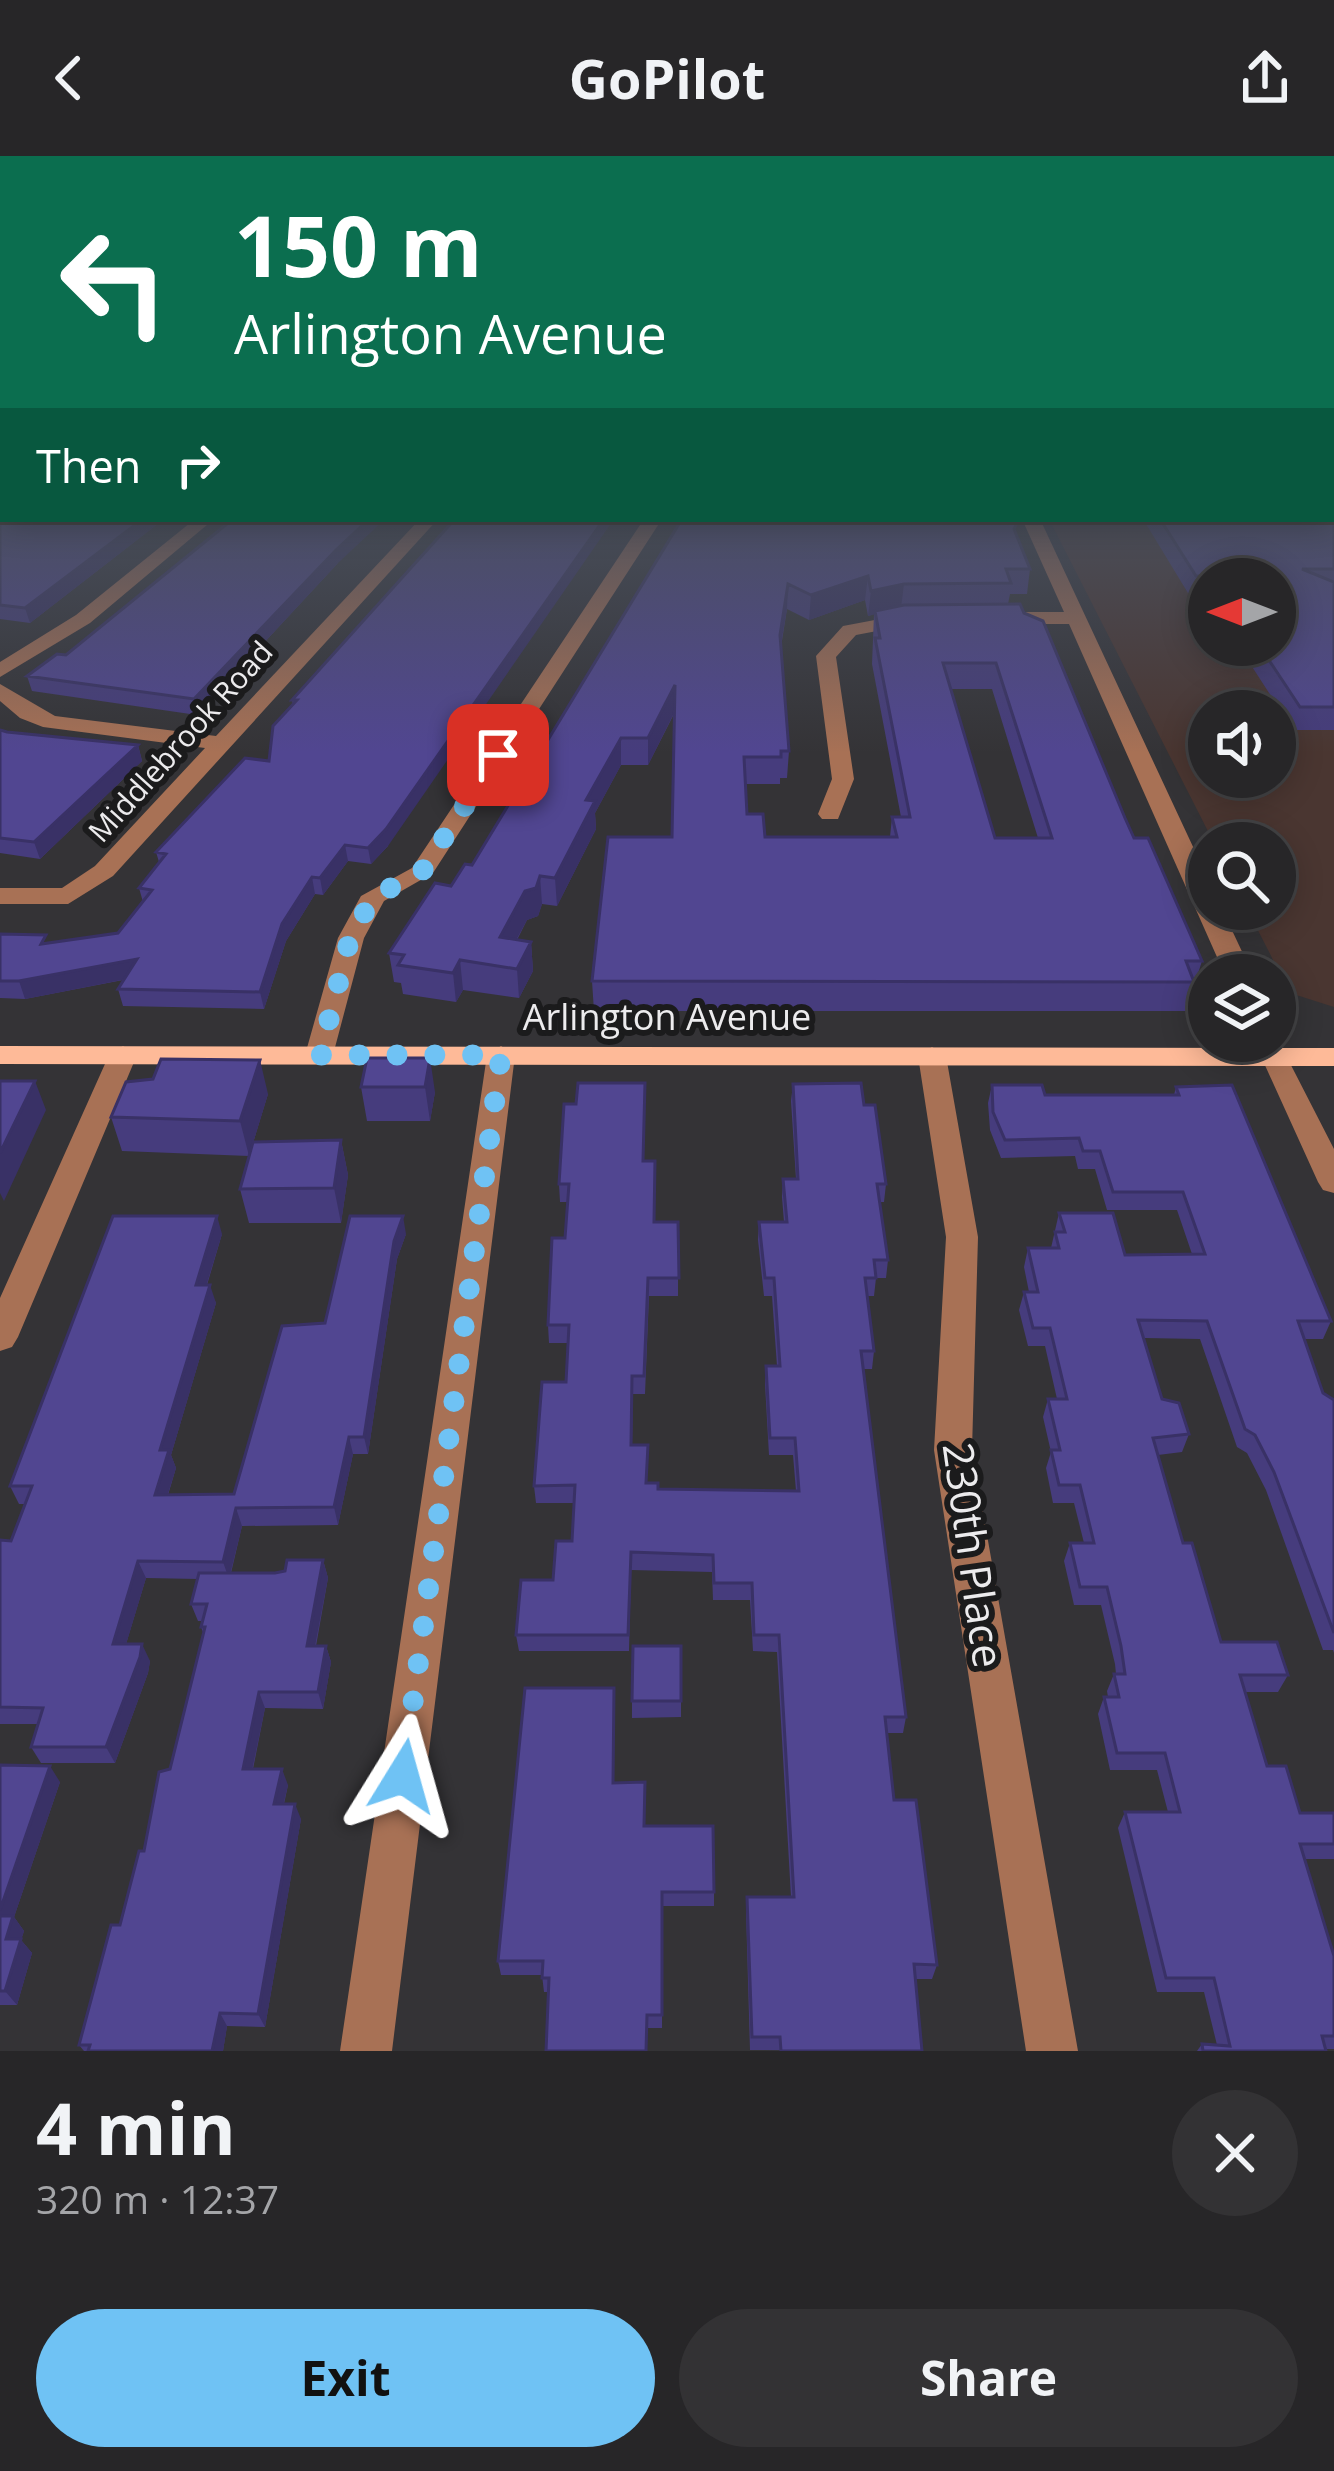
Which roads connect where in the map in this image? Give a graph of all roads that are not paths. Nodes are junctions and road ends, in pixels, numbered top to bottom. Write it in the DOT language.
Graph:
graph roads {
  1 [pos="135,576"];
  2 [pos="375,576"];
  3 [pos="615,576"];
  4 [pos="1056,576"];
  5 [pos="1074,618"];
  6 [pos="0,671"];
  7 [pos="0,690"];
  8 [pos="217,743"];
  9 [pos="830,814"];
  10 [pos="1188,864"];
  11 [pos="0,896"];
  12 [pos="1188,1051"];
  13 [pos="1296,1052"];
  14 [pos="0,1054"];
  15 [pos="123,1055"];
  16 [pos="320,1055"];
  17 [pos="501,1055"];
  18 [pos="932,1056"];
  19 [pos="1334,1057"];
  20 [pos="1278,1062"];
  21 [pos="1334,1182"];
  22 [pos="0,1337"];
  23 [pos="366,2051"];
  24 [pos="1052,2051"];
  1 -- 6 [label="street"];
  2 -- 8 [label="street, Middlebrook Road"];
  3 -- 16 [label="street"];
  4 -- 5 [label="street"];
  5 -- 9 [label="street"];
  5 -- 10 [label="street"];
  7 -- 8 [label="street"];
  8 -- 11 [label="street, Middlebrook Road"];
  12 -- 18 [label="main road, Arlington Avenue"];
  13 -- 19 [label="main road, Arlington Avenue"];
  14 -- 15 [label="main road, Arlington Avenue"];
  15 -- 16 [label="main road, Arlington Avenue"];
  15 -- 22 [label="street"];
  16 -- 17 [label="main road, Arlington Avenue"];
  17 -- 18 [label="main road, Arlington Avenue"];
  17 -- 23 [label="street"];
  18 -- 24 [label="street, 230th Place"];
  20 -- 21 [label="street"];
}
